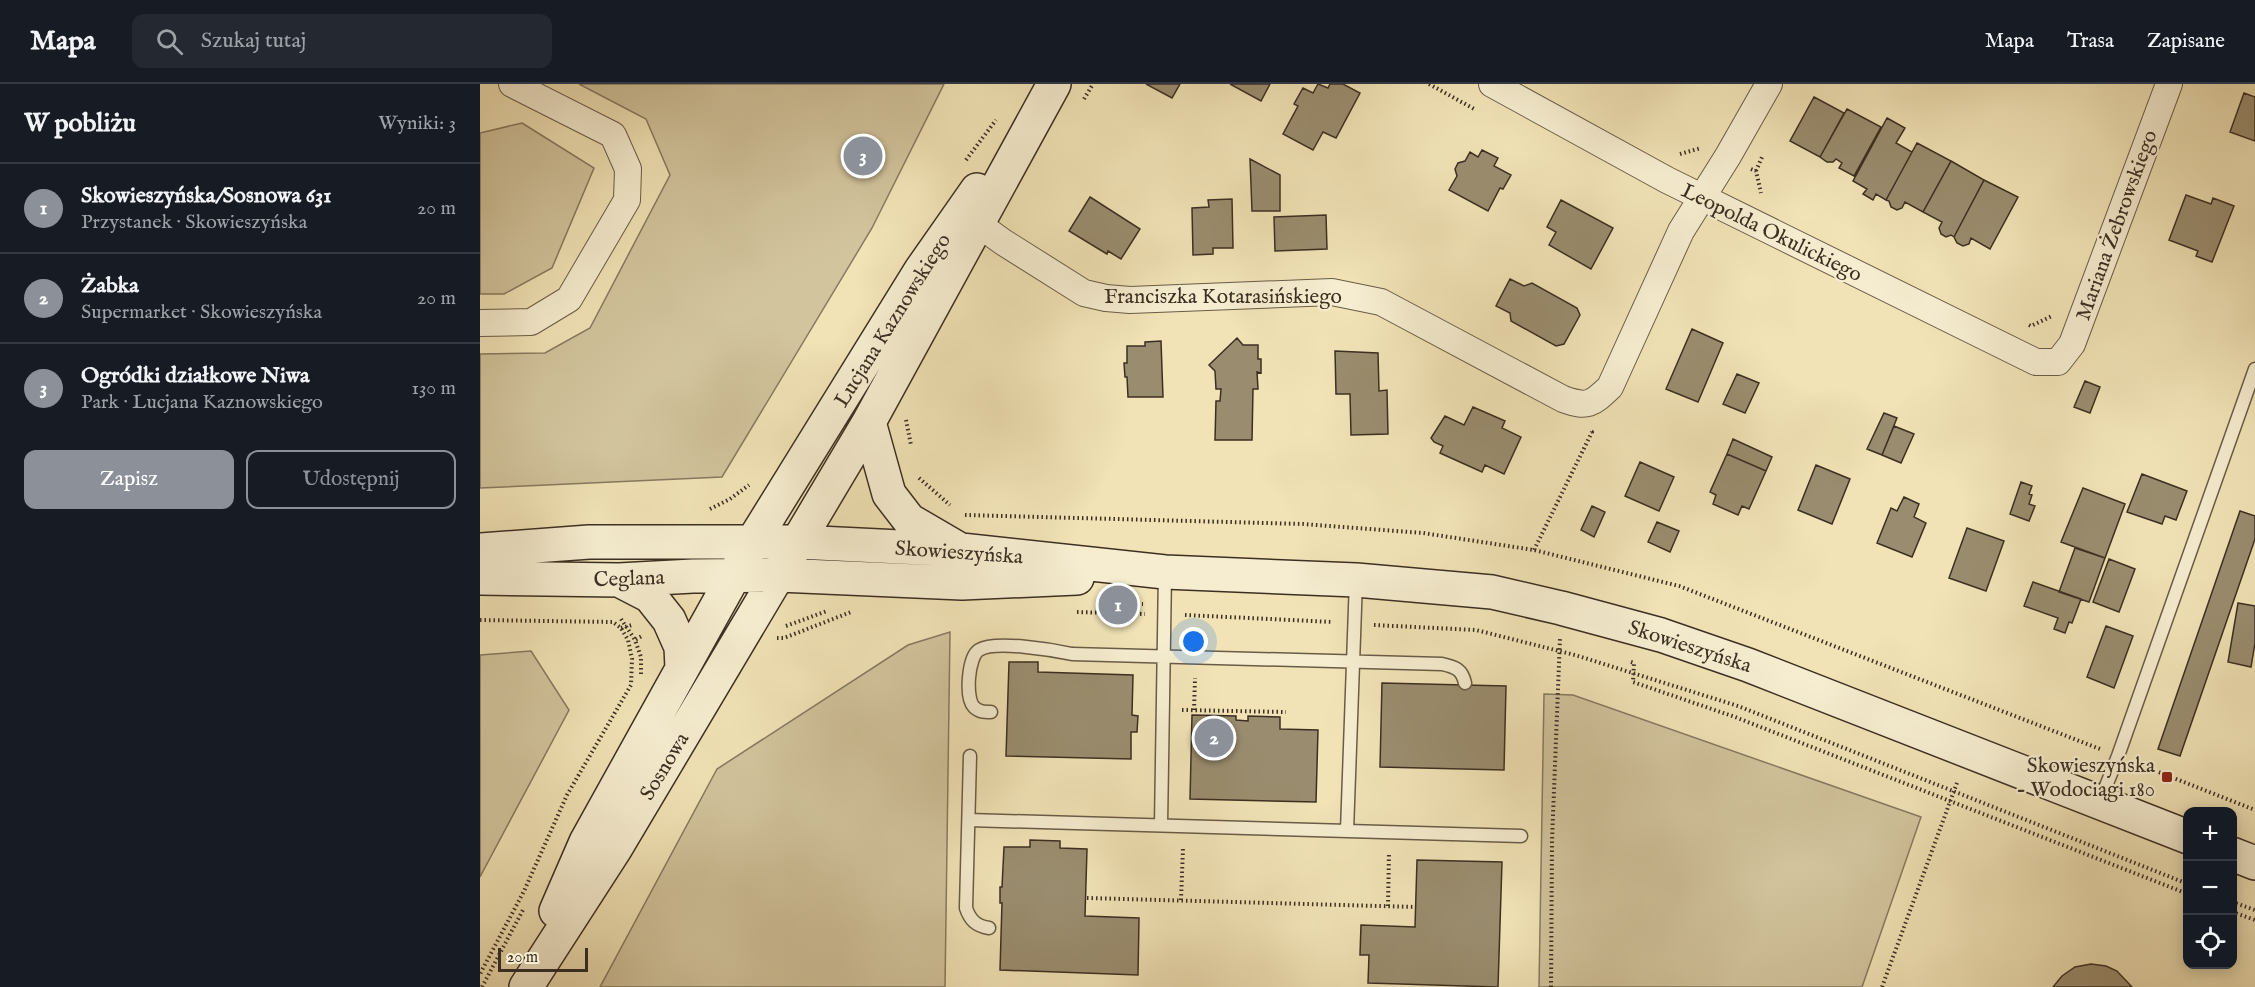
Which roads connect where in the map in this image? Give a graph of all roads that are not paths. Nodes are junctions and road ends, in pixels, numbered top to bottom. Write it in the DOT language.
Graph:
graph roads {
  1 [pos="512,84"];
  2 [pos="1492,84"];
  3 [pos="1768,84"];
  4 [pos="2169,84"];
  5 [pos="1048,94"];
  6 [pos="1703,197"];
  7 [pos="970,217"];
  8 [pos="480,323"];
  9 [pos="2058,362"];
  10 [pos="2255,369"];
  11 [pos="869,422"];
  12 [pos="798,542"];
  13 [pos="752,543"];
  14 [pos="480,550"];
  15 [pos="961,550"];
  16 [pos="1166,572"];
  17 [pos="779,575"];
  18 [pos="732,577"];
  19 [pos="480,578"];
  20 [pos="619,580"];
  21 [pos="1356,580"];
  22 [pos="1164,656"];
  23 [pos="1352,661"];
  24 [pos="682,668"];
  25 [pos="1465,683"];
  26 [pos="991,712"];
  27 [pos="969,756"];
  28 [pos="2099,802"];
  29 [pos="969,820"];
  30 [pos="1161,825"];
  31 [pos="1347,831"];
  32 [pos="2183,835"];
  33 [pos="1521,836"];
  34 [pos="2237,856"];
  35 [pos="2255,863"];
  36 [pos="989,928"];
  37 [pos="524,987"];
  1 -- 8 [label="street"];
  2 -- 6 [label="street, Leopolda Okulickiego"];
  3 -- 6 [label="street"];
  4 -- 9 [label="street, Mariana Żebrowskiego"];
  5 -- 7 [label="street, Lucjana Kaznowskiego"];
  6 -- 7 [label="street, Franciszka Kotarasińskiego"];
  6 -- 9 [label="street, Leopolda Okulickiego"];
  7 -- 11 [label="street, Lucjana Kaznowskiego"];
  7 -- 13 [label="street, Lucjana Kaznowskiego"];
  10 -- 28 [label="lane"];
  11 -- 12 [label="street, Lucjana Kaznowskiego"];
  11 -- 15 [label="street"];
  12 -- 13 [label="street, Skowieszyńska"];
  12 -- 15 [label="street, Skowieszyńska"];
  12 -- 17 [label="street, Sosnowa"];
  13 -- 14 [label="street, Ceglana"];
  13 -- 18 [label="street, Sosnowa"];
  15 -- 16 [label="street, Skowieszyńska"];
  16 -- 17 [label="street, Skowieszyńska"];
  16 -- 21 [label="street, Skowieszyńska"];
  16 -- 22 [label="lane"];
  17 -- 18 [label="street, Ceglana"];
  17 -- 37 [label="street, Sosnowa"];
  18 -- 20 [label="street, Ceglana"];
  18 -- 24 [label="street, Sosnowa"];
  19 -- 20 [label="street, Ceglana"];
  20 -- 24 [label="street"];
  21 -- 23 [label="lane"];
  21 -- 28 [label="street, Skowieszyńska"];
  22 -- 23 [label="lane"];
  22 -- 26 [label="lane"];
  22 -- 30 [label="lane"];
  23 -- 25 [label="lane"];
  23 -- 31 [label="lane"];
  24 -- 37 [label="street, Sosnowa"];
  27 -- 29 [label="lane"];
  28 -- 32 [label="street, Skowieszyńska"];
  29 -- 30 [label="lane"];
  29 -- 36 [label="lane"];
  30 -- 31 [label="lane"];
  31 -- 33 [label="lane"];
  34 -- 35 [label="street"];
}
